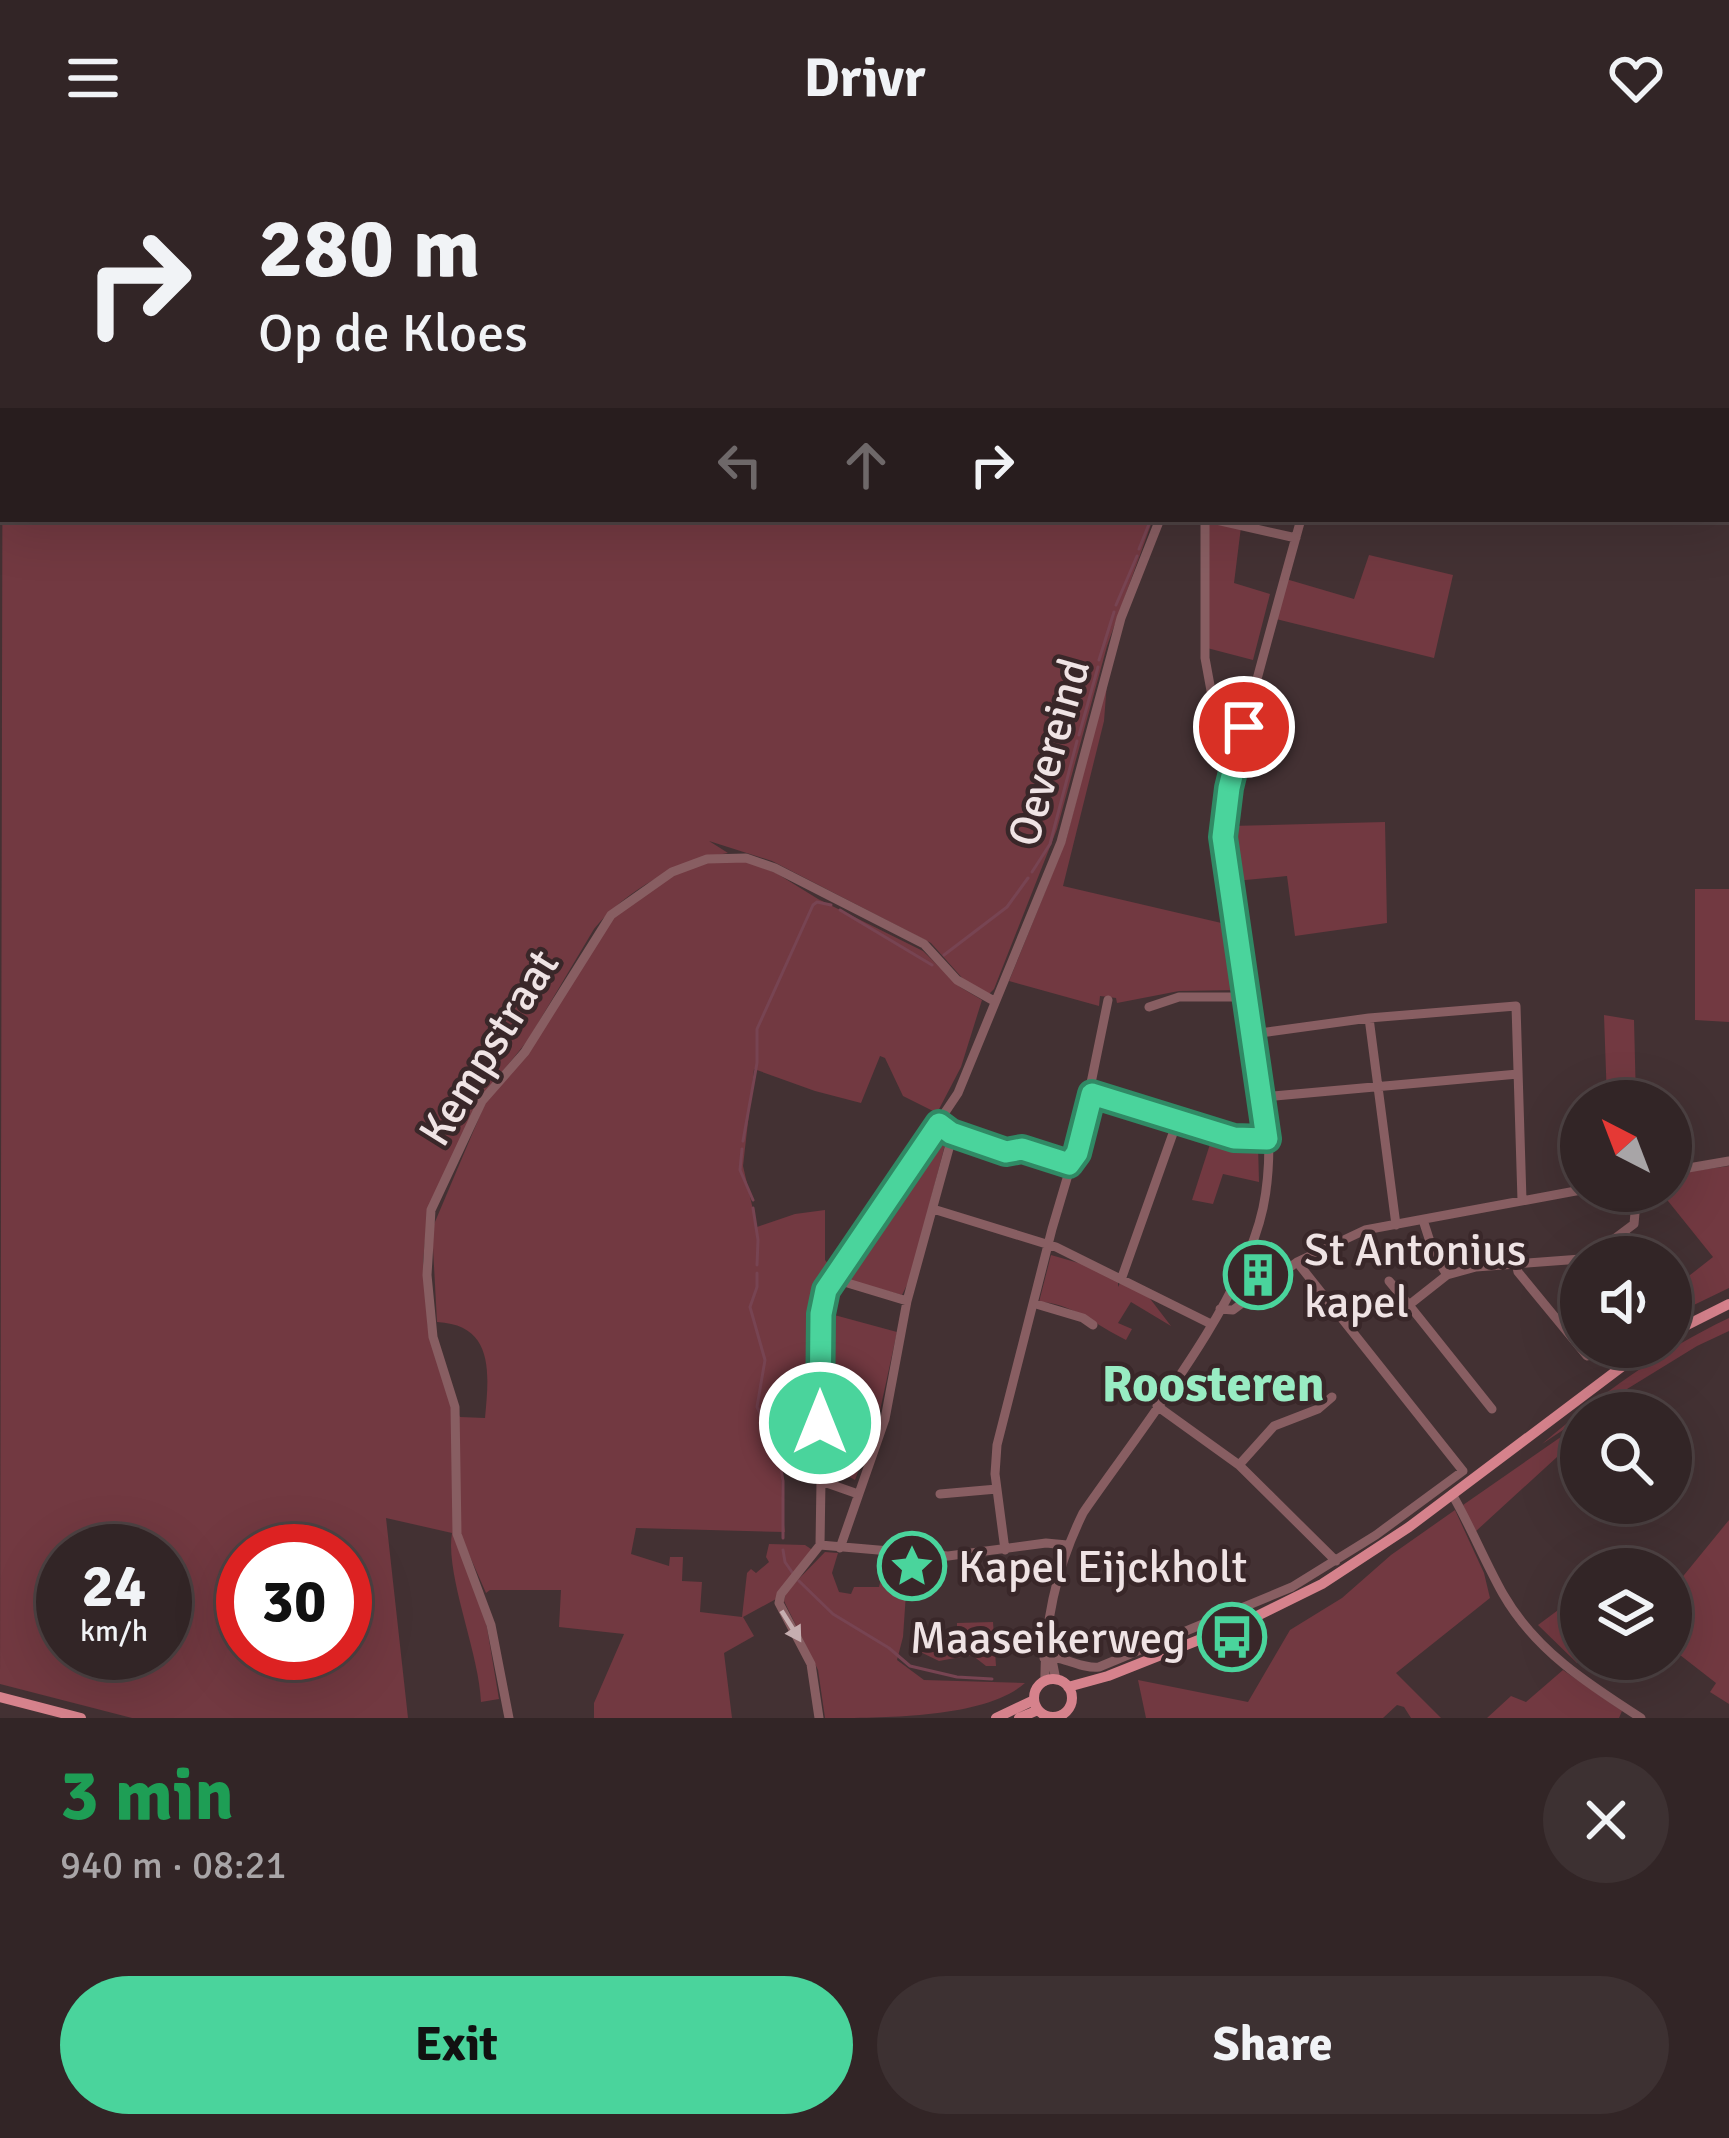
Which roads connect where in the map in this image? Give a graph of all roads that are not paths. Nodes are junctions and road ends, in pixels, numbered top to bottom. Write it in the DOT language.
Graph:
graph roads {
  1 [pos="1159,522"];
  2 [pos="1209,522"];
  3 [pos="1223,522"];
  4 [pos="1300,522"];
  5 [pos="1296,538"];
  6 [pos="1229,788"];
  7 [pos="1247,998"];
  8 [pos="1108,1000"];
  9 [pos="994,1001"];
  10 [pos="1149,1007"];
  11 [pos="1370,1018"];
  12 [pos="1253,1034"];
  13 [pos="1518,1074"];
  14 [pos="1379,1087"];
  15 [pos="1092,1094"];
  16 [pos="1264,1097"];
  17 [pos="1177,1122"];
  18 [pos="939,1124"];
  19 [pos="951,1133"];
  20 [pos="1267,1139"];
  21 [pos="1729,1161"];
  22 [pos="1069,1164"];
  23 [pos="1692,1167"];
  24 [pos="1560,1194"];
  25 [pos="1522,1200"];
  26 [pos="933,1209"];
  27 [pos="1637,1212"];
  28 [pos="1423,1220"];
  29 [pos="1396,1225"];
  30 [pos="1624,1233"];
  31 [pos="1620,1236"];
  32 [pos="1626,1236"];
  33 [pos="1050,1245"];
  34 [pos="1247,1257"];
  35 [pos="1560,1260"];
  36 [pos="1297,1262"];
  37 [pos="1516,1263"];
  38 [pos="1282,1272"];
  39 [pos="1447,1275"];
  40 [pos="1122,1276"];
  41 [pos="831,1278"];
  42 [pos="1389,1281"];
  43 [pos="908,1301"];
  44 [pos="1036,1304"];
  45 [pos="1729,1304"];
  46 [pos="1409,1305"];
  47 [pos="1220,1309"];
  48 [pos="1692,1322"];
  49 [pos="1560,1323"];
  50 [pos="1211,1324"];
  51 [pos="1094,1325"];
  52 [pos="1620,1368"];
  53 [pos="1332,1397"];
  54 [pos="1157,1406"];
  55 [pos="1492,1409"];
  56 [pos="1239,1465"];
  57 [pos="820,1481"];
  58 [pos="997,1489"];
  59 [pos="858,1493"];
  60 [pos="940,1494"];
  61 [pos="1452,1494"];
  62 [pos="820,1545"];
  63 [pos="1067,1545"];
  64 [pos="840,1548"];
  65 [pos="1006,1550"];
  66 [pos="1336,1561"];
  67 [pos="1048,1658"];
  68 [pos="1060,1686"];
  69 [pos="0,1697"];
  70 [pos="1036,1705"];
  71 [pos="1056,1717"];
  72 [pos="81,1718"];
  73 [pos="509,1718"];
  74 [pos="819,1718"];
  75 [pos="995,1718"];
  76 [pos="1019,1718"];
  77 [pos="1641,1718"];
  1 -- 9 [label="street, Oevereind"];
  2 -- 6 [label="street"];
  3 -- 5 [label="street"];
  4 -- 5 [label="street"];
  5 -- 6 [label="street"];
  6 -- 7 [label="street"];
  7 -- 10 [label="street"];
  7 -- 12 [label="street"];
  8 -- 15 [label="street"];
  9 -- 18 [label="street, Oevereind"];
  9 -- 73 [label="street, Kempstraat"];
  11 -- 12 [label="street"];
  11 -- 13 [label="street"];
  11 -- 14 [label="street"];
  12 -- 16 [label="street"];
  13 -- 14 [label="street"];
  13 -- 25 [label="street"];
  14 -- 16 [label="street"];
  14 -- 29 [label="street"];
  15 -- 17 [label="street"];
  15 -- 22 [label="street"];
  16 -- 20 [label="street"];
  17 -- 20 [label="street"];
  17 -- 40 [label="street"];
  18 -- 19 [label="street"];
  18 -- 41 [label="street, Oevereind"];
  19 -- 22 [label="street"];
  19 -- 26 [label="street"];
  20 -- 34 [label="street"];
  21 -- 23 [label="street"];
  22 -- 33 [label="street"];
  24 -- 25 [label="street"];
  25 -- 28 [label="street"];
  26 -- 33 [label="street"];
  26 -- 43 [label="street"];
  27 -- 30 [label="street"];
  28 -- 29 [label="street"];
  28 -- 39 [label="street"];
  29 -- 36 [label="street"];
  30 -- 31 [label="street"];
  30 -- 32 [label="street"];
  33 -- 40 [label="street"];
  33 -- 44 [label="street"];
  34 -- 38 [label="street"];
  34 -- 47 [label="street"];
  35 -- 37 [label="street"];
  36 -- 38 [label="street"];
  36 -- 66 [label="street"];
  37 -- 39 [label="street"];
  37 -- 49 [label="street"];
  38 -- 47 [label="street"];
  39 -- 46 [label="street"];
  40 -- 50 [label="street"];
  41 -- 43 [label="street"];
  41 -- 57 [label="street"];
  42 -- 46 [label="street"];
  43 -- 59 [label="street"];
  44 -- 51 [label="street"];
  44 -- 58 [label="street"];
  45 -- 48 [label="main road"];
  46 -- 55 [label="street"];
  47 -- 50 [label="street"];
  50 -- 54 [label="street"];
  52 -- 61 [label="main road"];
  53 -- 56 [label="street"];
  54 -- 56 [label="street"];
  54 -- 63 [label="street"];
  56 -- 66 [label="street"];
  57 -- 59 [label="street"];
  57 -- 62 [label="street"];
  58 -- 60 [label="street"];
  58 -- 65 [label="street"];
  59 -- 64 [label="street"];
  61 -- 68 [label="main road"];
  61 -- 77 [label="street"];
  62 -- 64 [label="street"];
  62 -- 74 [label="street, one-way"];
  63 -- 65 [label="street"];
  63 -- 67 [label="street"];
  64 -- 65 [label="street"];
  66 -- 67 [label="street"];
  67 -- 68 [label="street"];
  68 -- 70 [label="main road"];
  68 -- 71 [label="main road"];
  69 -- 72 [label="main road"];
  70 -- 71 [label="main road"];
  70 -- 75 [label="main road"];
  70 -- 76 [label="main road"];
}
